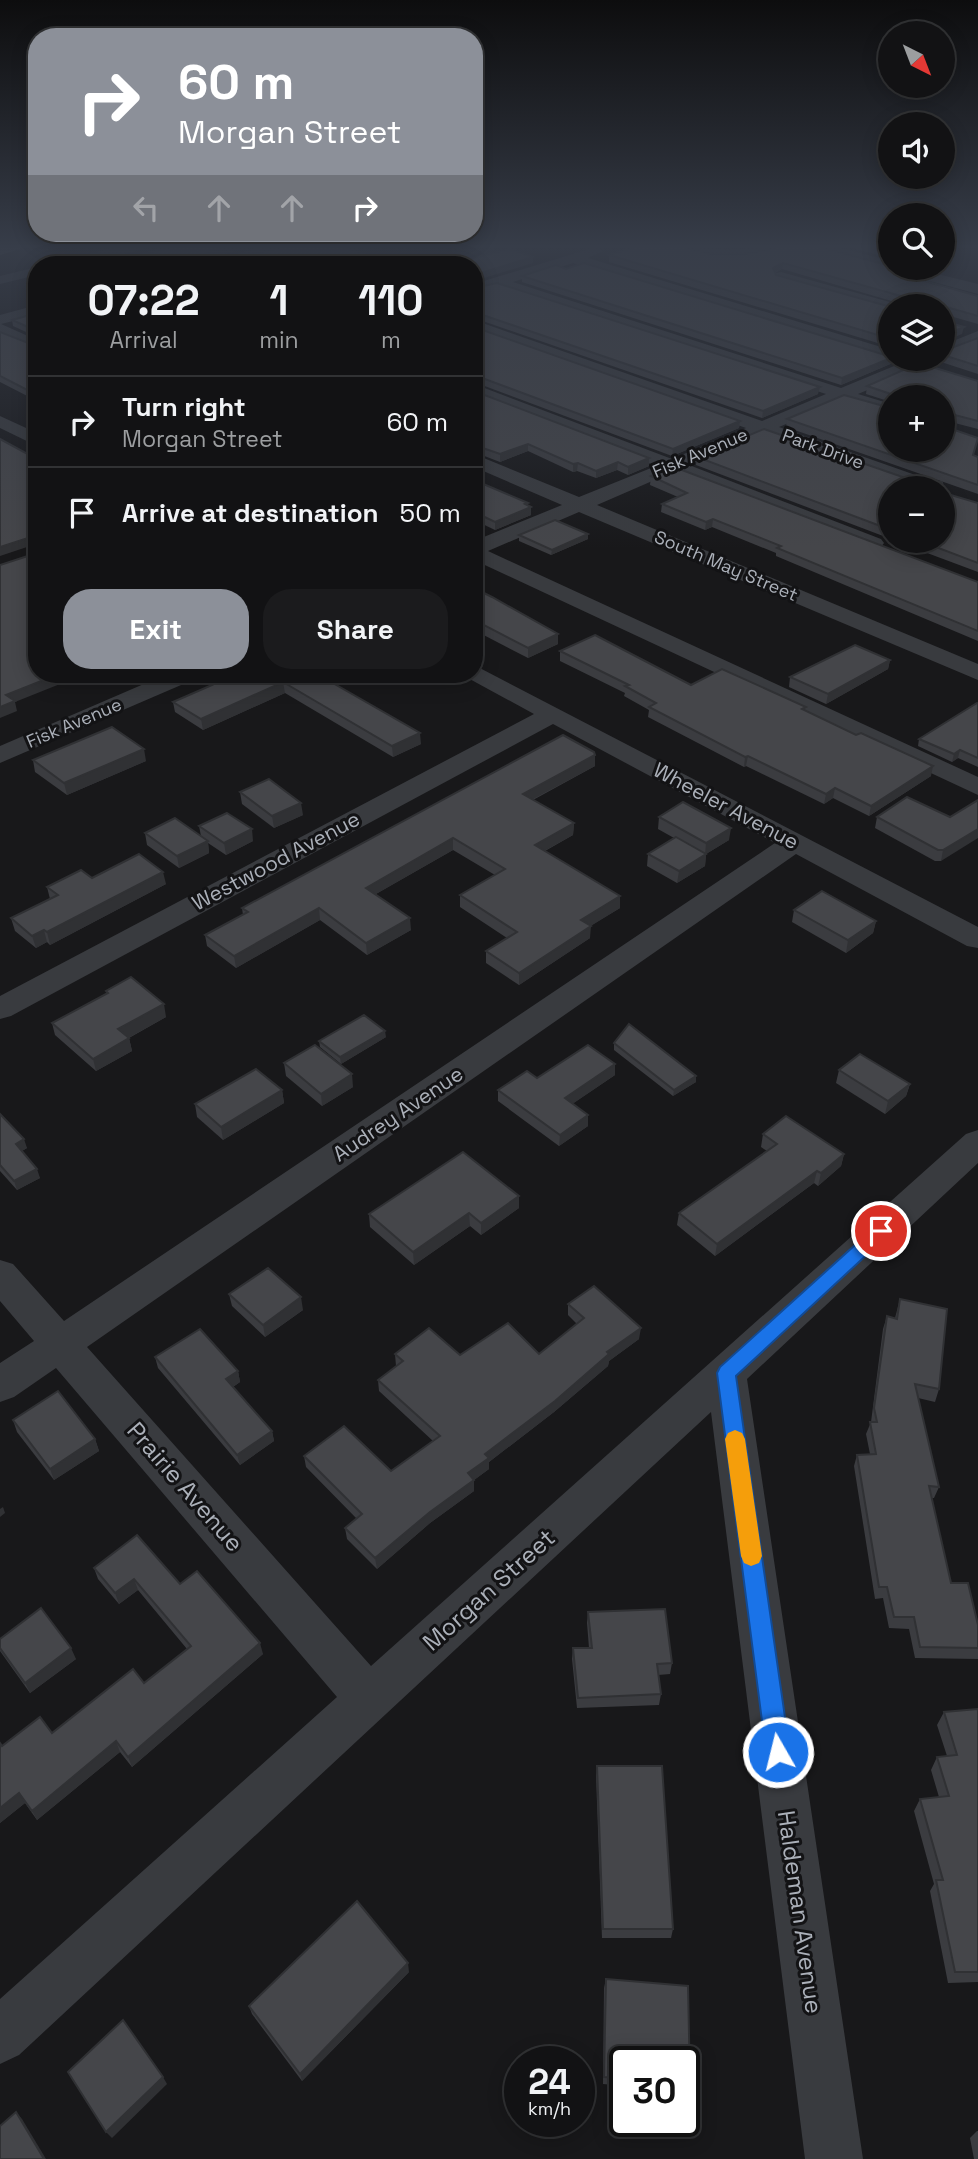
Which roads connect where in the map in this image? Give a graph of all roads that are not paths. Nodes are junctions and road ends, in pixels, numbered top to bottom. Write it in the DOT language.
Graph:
graph roads {
  1 [pos="535,347"];
  2 [pos="697,347"];
  3 [pos="900,371"];
  4 [pos="483,392"];
  5 [pos="843,394"];
  6 [pos="878,406"];
  7 [pos="28,424"];
  8 [pos="762,427"];
  9 [pos="5,428"];
  10 [pos="28,437"];
  11 [pos="483,464"];
  12 [pos="671,465"];
  13 [pos="900,476"];
  14 [pos="579,504"];
  15 [pos="878,544"];
  16 [pos="483,547"];
  17 [pos="483,555"];
  18 [pos="978,673"];
  19 [pos="483,677"];
  20 [pos="166,683"];
  21 [pos="553,714"];
  22 [pos="0,755"];
  23 [pos="978,787"];
  24 [pos="795,842"];
  25 [pos="978,939"];
  26 [pos="0,1009"];
  27 [pos="978,1143"];
  28 [pos="0,1275"];
  29 [pos="61,1344"];
  30 [pos="726,1373"];
  31 [pos="0,1385"];
  32 [pos="369,1699"];
  33 [pos="0,2036"];
  34 [pos="834,2159"];
  1 -- 8 [label="street, Park Drive"];
  2 -- 5 [label="street"];
  3 -- 5 [label="street, Fisk Avenue"];
  4 -- 12 [label="street"];
  5 -- 6 [label="street"];
  5 -- 8 [label="street, Fisk Avenue"];
  7 -- 9 [label="street"];
  8 -- 12 [label="street, Fisk Avenue"];
  8 -- 13 [label="street, Park Drive"];
  9 -- 10 [label="street"];
  11 -- 14 [label="street, South May Street"];
  12 -- 14 [label="street, Fisk Avenue"];
  12 -- 15 [label="street"];
  14 -- 16 [label="street, Fisk Avenue"];
  14 -- 18 [label="street, South May Street"];
  17 -- 23 [label="street"];
  19 -- 21 [label="street, Wheeler Avenue"];
  20 -- 22 [label="street, Fisk Avenue"];
  21 -- 24 [label="street, Wheeler Avenue"];
  21 -- 26 [label="street, Westwood Avenue"];
  24 -- 25 [label="street, Wheeler Avenue"];
  24 -- 29 [label="street, Audrey Avenue"];
  27 -- 30 [label="street, Morgan Street"];
  28 -- 29 [label="street, Prairie Avenue"];
  29 -- 31 [label="street, Audrey Avenue"];
  29 -- 32 [label="street, Prairie Avenue"];
  30 -- 32 [label="street, Morgan Street"];
  30 -- 34 [label="street, Haldeman Avenue"];
  32 -- 33 [label="street, Morgan Street"];
}
